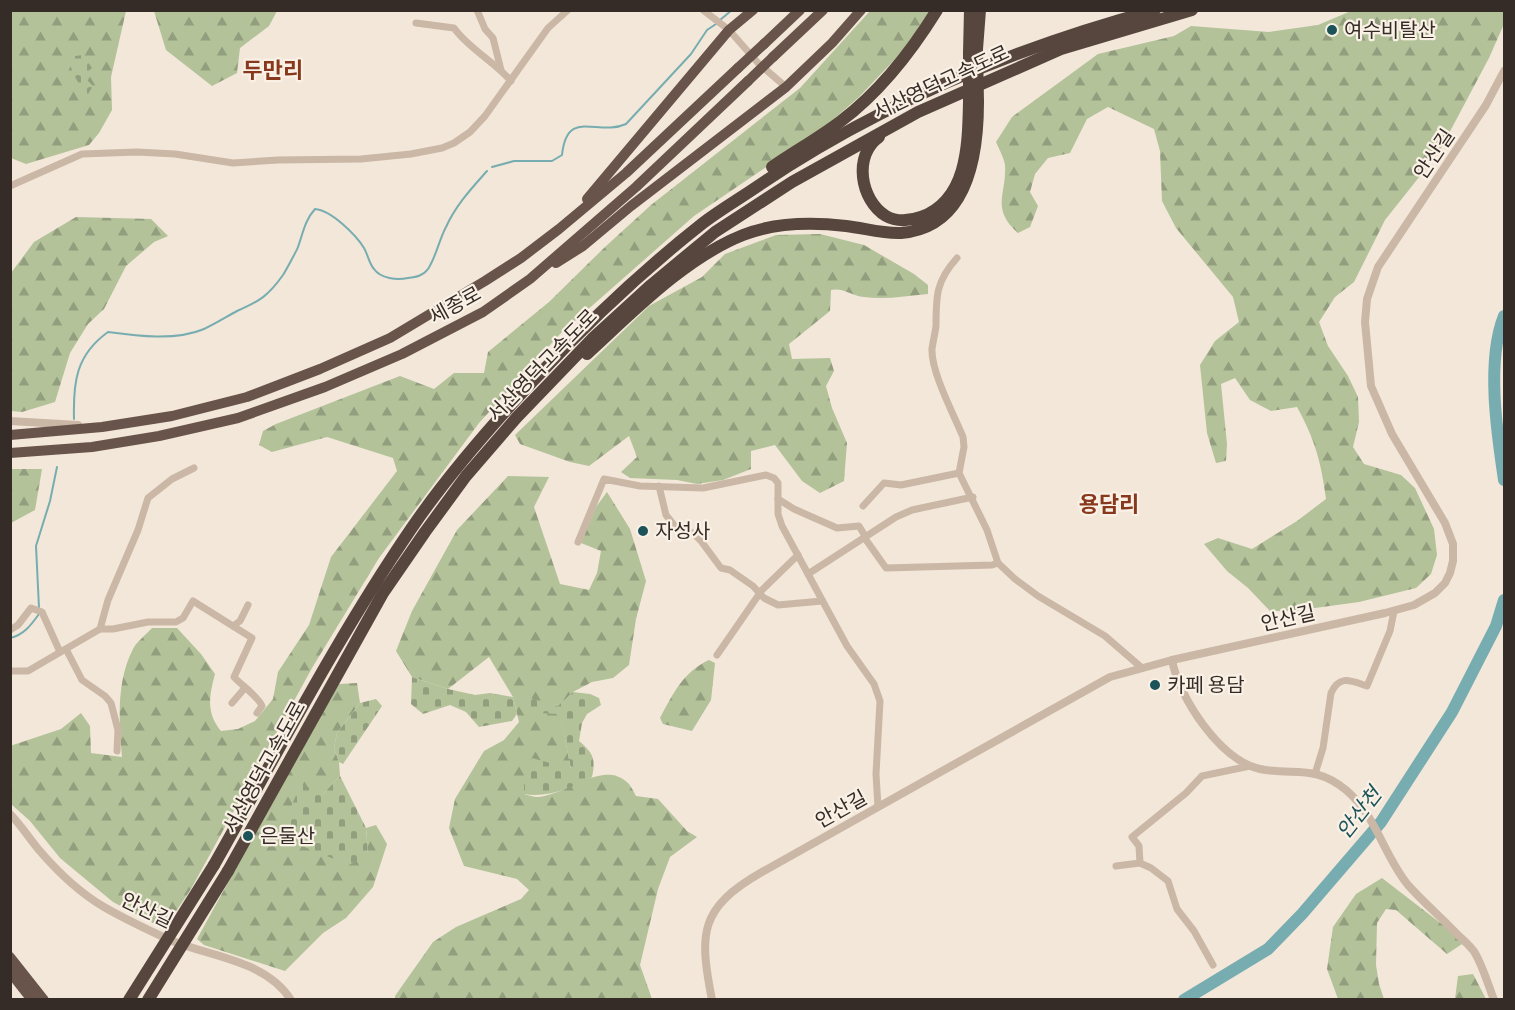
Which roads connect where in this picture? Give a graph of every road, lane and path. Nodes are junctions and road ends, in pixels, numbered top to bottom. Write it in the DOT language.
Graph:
graph roads {
  1 [pos="477,10"];
  2 [pos="568,10"];
  3 [pos="703,10"];
  4 [pos="753,10"];
  5 [pos="800,10"];
  6 [pos="823,10"];
  7 [pos="861,10"];
  8 [pos="937,10"];
  9 [pos="970,10"];
  10 [pos="980,10"];
  11 [pos="1155,10"];
  12 [pos="1192,10"];
  13 [pos="416,23"];
  14 [pos="725,28"];
  15 [pos="973,51"];
  16 [pos="501,70"];
  17 [pos="1504,71"];
  18 [pos="511,81"];
  19 [pos="786,87"];
  20 [pos="973,102"];
  21 [pos="918,112"];
  22 [pos="10,186"];
  23 [pos="705,222"];
  24 [pos="559,229"];
  25 [pos="957,258"];
  26 [pos="530,279"];
  27 [pos="517,417"];
  28 [pos="10,421"];
  29 [pos="102,427"];
  30 [pos="10,435"];
  31 [pos="10,453"];
  32 [pos="194,468"];
  33 [pos="959,473"];
  34 [pos="659,486"];
  35 [pos="973,497"];
  36 [pos="778,499"];
  37 [pos="863,506"];
  38 [pos="865,536"];
  39 [pos="578,542"];
  40 [pos="798,555"];
  41 [pos="998,563"];
  42 [pos="808,574"];
  43 [pos="760,593"];
  44 [pos="822,601"];
  45 [pos="248,605"];
  46 [pos="1394,611"];
  47 [pos="233,626"];
  48 [pos="100,629"];
  49 [pos="10,630"];
  50 [pos="63,651"];
  51 [pos="717,655"];
  52 [pos="1172,660"];
  53 [pos="1142,668"];
  54 [pos="10,671"];
  55 [pos="244,689"];
  56 [pos="232,703"];
  57 [pos="257,713"];
  58 [pos="117,751"];
  59 [pos="1250,766"];
  60 [pos="1315,774"];
  61 [pos="878,807"];
  62 [pos="10,813"];
  63 [pos="1140,863"];
  64 [pos="1116,866"];
  65 [pos="10,957"];
  66 [pos="1213,965"];
  67 [pos="10,972"];
  68 [pos="32,999"];
  69 [pos="44,999"];
  70 [pos="129,999"];
  71 [pos="148,999"];
  72 [pos="291,999"];
  73 [pos="712,999"];
  74 [pos="1494,999"];
  1 -- 16 [label="street"];
  2 -- 18 [label="street"];
  3 -- 14 [label="street"];
  4 -- 14 [label="highway"];
  5 -- 24 [label="highway, 세종로, bridge"];
  6 -- 26 [label="highway, 세종로, bridge"];
  7 -- 19 [label="highway"];
  8 -- 23 [label="highway"];
  9 -- 15 [label="highway"];
  10 -- 15 [label="highway"];
  11 -- 23 [label="highway, 서산영덕고속도로"];
  12 -- 21 [label="highway, 서산영덕고속도로"];
  13 -- 16 [label="street"];
  14 -- 19 [label="street"];
  14 -- 24 [label="highway"];
  15 -- 20 [label="highway, bridge"];
  16 -- 18 [label="street"];
  17 -- 46 [label="street, 안산길"];
  18 -- 22 [label="street"];
  19 -- 26 [label="highway"];
  20 -- 21 [label="highway"];
  20 -- 27 [label="highway"];
  21 -- 27 [label="highway, 서산영덕고속도로"];
  23 -- 70 [label="highway, 서산영덕고속도로, bridge"];
  24 -- 29 [label="highway, 세종로"];
  25 -- 33 [label="street"];
  26 -- 31 [label="highway, 세종로"];
  27 -- 71 [label="highway, 서산영덕고속도로, bridge"];
  28 -- 29 [label="street"];
  29 -- 30 [label="highway, 세종로"];
  32 -- 48 [label="street"];
  33 -- 35 [label="street"];
  33 -- 37 [label="street"];
  34 -- 36 [label="street"];
  34 -- 39 [label="street"];
  34 -- 43 [label="street"];
  35 -- 38 [label="street"];
  35 -- 41 [label="street"];
  36 -- 38 [label="street"];
  36 -- 40 [label="street"];
  38 -- 41 [label="street"];
  38 -- 42 [label="street"];
  40 -- 42 [label="street"];
  40 -- 43 [label="street"];
  41 -- 53 [label="street"];
  42 -- 44 [label="street"];
  43 -- 44 [label="street"];
  43 -- 51 [label="street"];
  44 -- 61 [label="street"];
  45 -- 47 [label="street"];
  46 -- 52 [label="street, 안산길"];
  46 -- 60 [label="street"];
  47 -- 48 [label="street"];
  47 -- 55 [label="street"];
  48 -- 50 [label="street"];
  49 -- 50 [label="street"];
  50 -- 54 [label="street"];
  50 -- 58 [label="street"];
  52 -- 53 [label="street, 안산길"];
  52 -- 59 [label="street"];
  53 -- 61 [label="street, 안산길"];
  55 -- 56 [label="street"];
  55 -- 57 [label="street"];
  59 -- 60 [label="street"];
  59 -- 63 [label="street"];
  60 -- 74 [label="street"];
  61 -- 73 [label="street, 안산길"];
  62 -- 72 [label="street, 안산길"];
  63 -- 64 [label="street"];
  63 -- 66 [label="street"];
  65 -- 69 [label="highway"];
  67 -- 68 [label="highway"];
}
